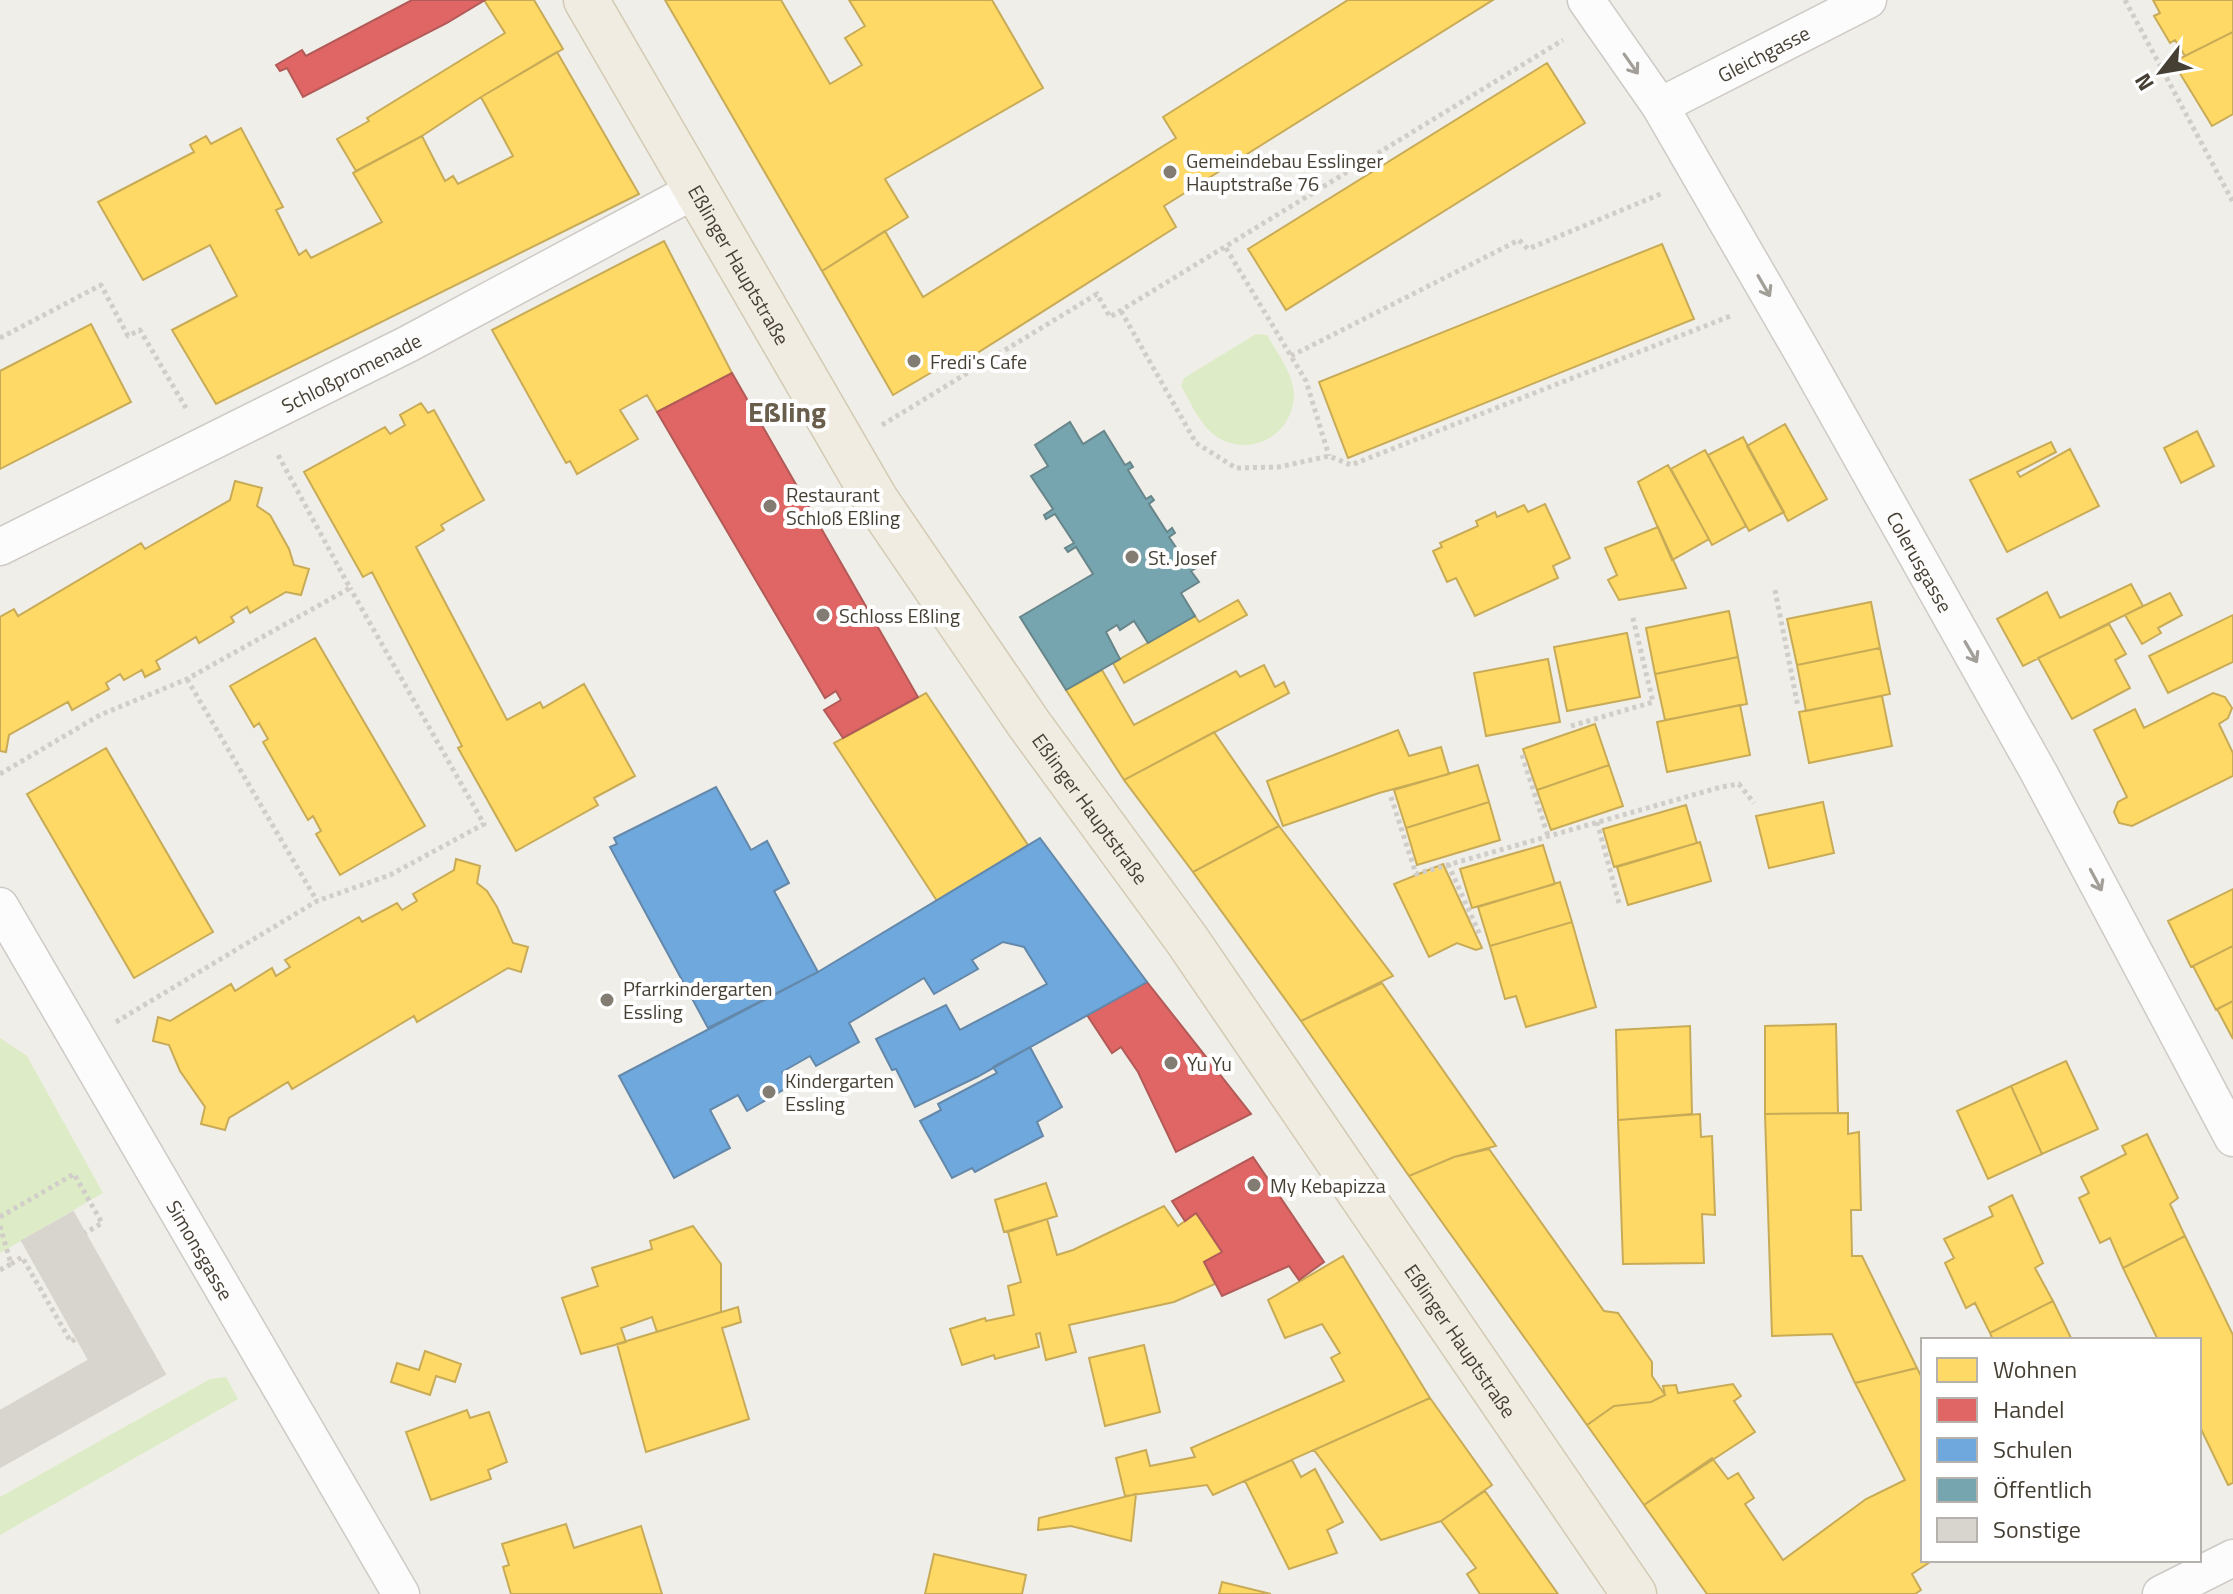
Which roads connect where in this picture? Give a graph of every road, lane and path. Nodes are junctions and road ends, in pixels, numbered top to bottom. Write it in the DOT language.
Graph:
graph roads {
  1 [pos="586,0"];
  2 [pos="1868,0"];
  3 [pos="2125,0"];
  4 [pos="1580,17"];
  5 [pos="1660,106"];
  6 [pos="697,189"];
  7 [pos="1667,191"];
  8 [pos="2233,202"];
  9 [pos="1226,248"];
  10 [pos="1747,309"];
  11 [pos="1121,311"];
  12 [pos="0,338"];
  13 [pos="1291,356"];
  14 [pos="187,410"];
  15 [pos="895,417"];
  16 [pos="273,446"];
  17 [pos="1329,456"];
  18 [pos="0,547"];
  19 [pos="350,588"];
  20 [pos="1775,590"];
  21 [pos="1632,614"];
  22 [pos="187,679"];
  23 [pos="1798,707"];
  24 [pos="1571,726"];
  25 [pos="1522,755"];
  26 [pos="0,774"];
  27 [pos="1391,797"];
  28 [pos="1754,803"];
  29 [pos="1597,822"];
  30 [pos="1548,836"];
  31 [pos="1448,864"];
  32 [pos="317,901"];
  33 [pos="1619,903"];
  34 [pos="0,906"];
  35 [pos="1480,935"];
  36 [pos="80,1044"];
  37 [pos="2233,1138"];
  38 [pos="0,1217"];
  39 [pos="0,1226"];
  40 [pos="85,1233"];
  41 [pos="11,1264"];
  42 [pos="0,1270"];
  43 [pos="77,1338"];
  44 [pos="2233,1558"];
  45 [pos="401,1594"];
  46 [pos="1634,1594"];
  47 [pos="2161,1594"];
  1 -- 6 [label="main road, Eßlinger Hauptstraße"];
  2 -- 5 [label="street, Gleichgasse"];
  3 -- 8 [label="path"];
  4 -- 5 [label="street, Colerusgasse, one-way"];
  4 -- 9 [label="path"];
  5 -- 37 [label="street, Colerusgasse, one-way"];
  6 -- 18 [label="street, Schloßpromenade"];
  6 -- 46 [label="main road, Eßlinger Hauptstraße"];
  7 -- 13 [label="path"];
  9 -- 11 [label="path"];
  9 -- 13 [label="path"];
  10 -- 17 [label="path"];
  11 -- 15 [label="path"];
  11 -- 17 [label="path"];
  12 -- 14 [label="path"];
  13 -- 17 [label="path"];
  16 -- 19 [label="path"];
  19 -- 22 [label="path"];
  19 -- 32 [label="path"];
  20 -- 23 [label="path"];
  21 -- 24 [label="path"];
  22 -- 26 [label="path"];
  22 -- 32 [label="path"];
  25 -- 30 [label="path"];
  27 -- 31 [label="path"];
  28 -- 29 [label="path"];
  29 -- 30 [label="path"];
  29 -- 33 [label="path"];
  30 -- 31 [label="path"];
  31 -- 35 [label="path"];
  32 -- 36 [label="path"];
  34 -- 36 [label="street, Simonsgasse"];
  36 -- 45 [label="street, Simonsgasse"];
  38 -- 40 [label="path"];
  39 -- 41 [label="path"];
  41 -- 42 [label="path"];
  41 -- 43 [label="path"];
  44 -- 47 [label="street"];
}
